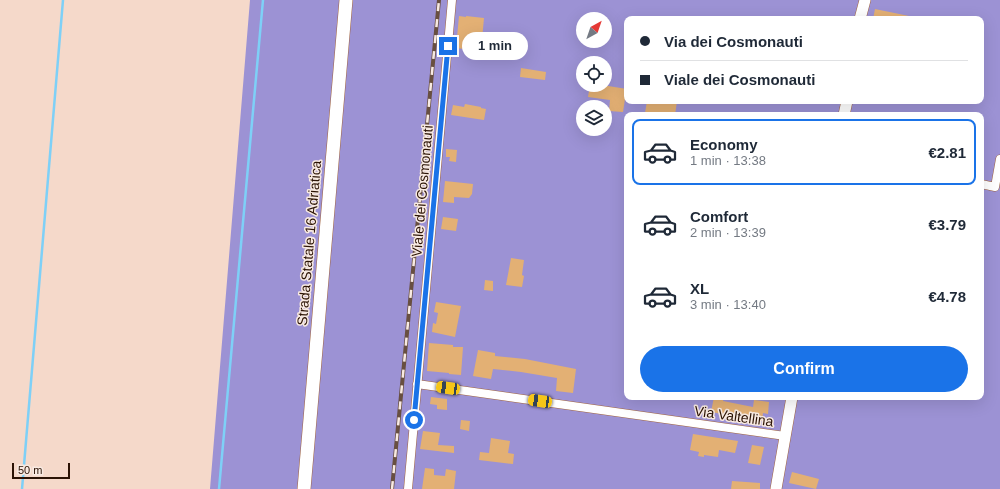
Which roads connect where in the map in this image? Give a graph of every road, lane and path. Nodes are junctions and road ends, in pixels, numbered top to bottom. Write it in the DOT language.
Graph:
graph roads {
  1 [pos="346,0"];
  2 [pos="452,0"];
  3 [pos="865,0"];
  4 [pos="861,16"];
  5 [pos="1000,159"];
  6 [pos="984,185"];
  7 [pos="418,384"];
  8 [pos="791,400"];
  9 [pos="785,436"];
  10 [pos="304,489"];
  11 [pos="408,489"];
  12 [pos="776,489"];
  1 -- 10 [label="main road, Strada Statale 16 Adriatica"];
  2 -- 7 [label="street, Viale dei Cosmonauti"];
  3 -- 4 [label="street"];
  5 -- 6 [label="street"];
  7 -- 9 [label="street, Via Valtellina"];
  7 -- 11 [label="street, Viale dei Cosmonauti"];
  8 -- 9 [label="street"];
  9 -- 12 [label="street"];
}
